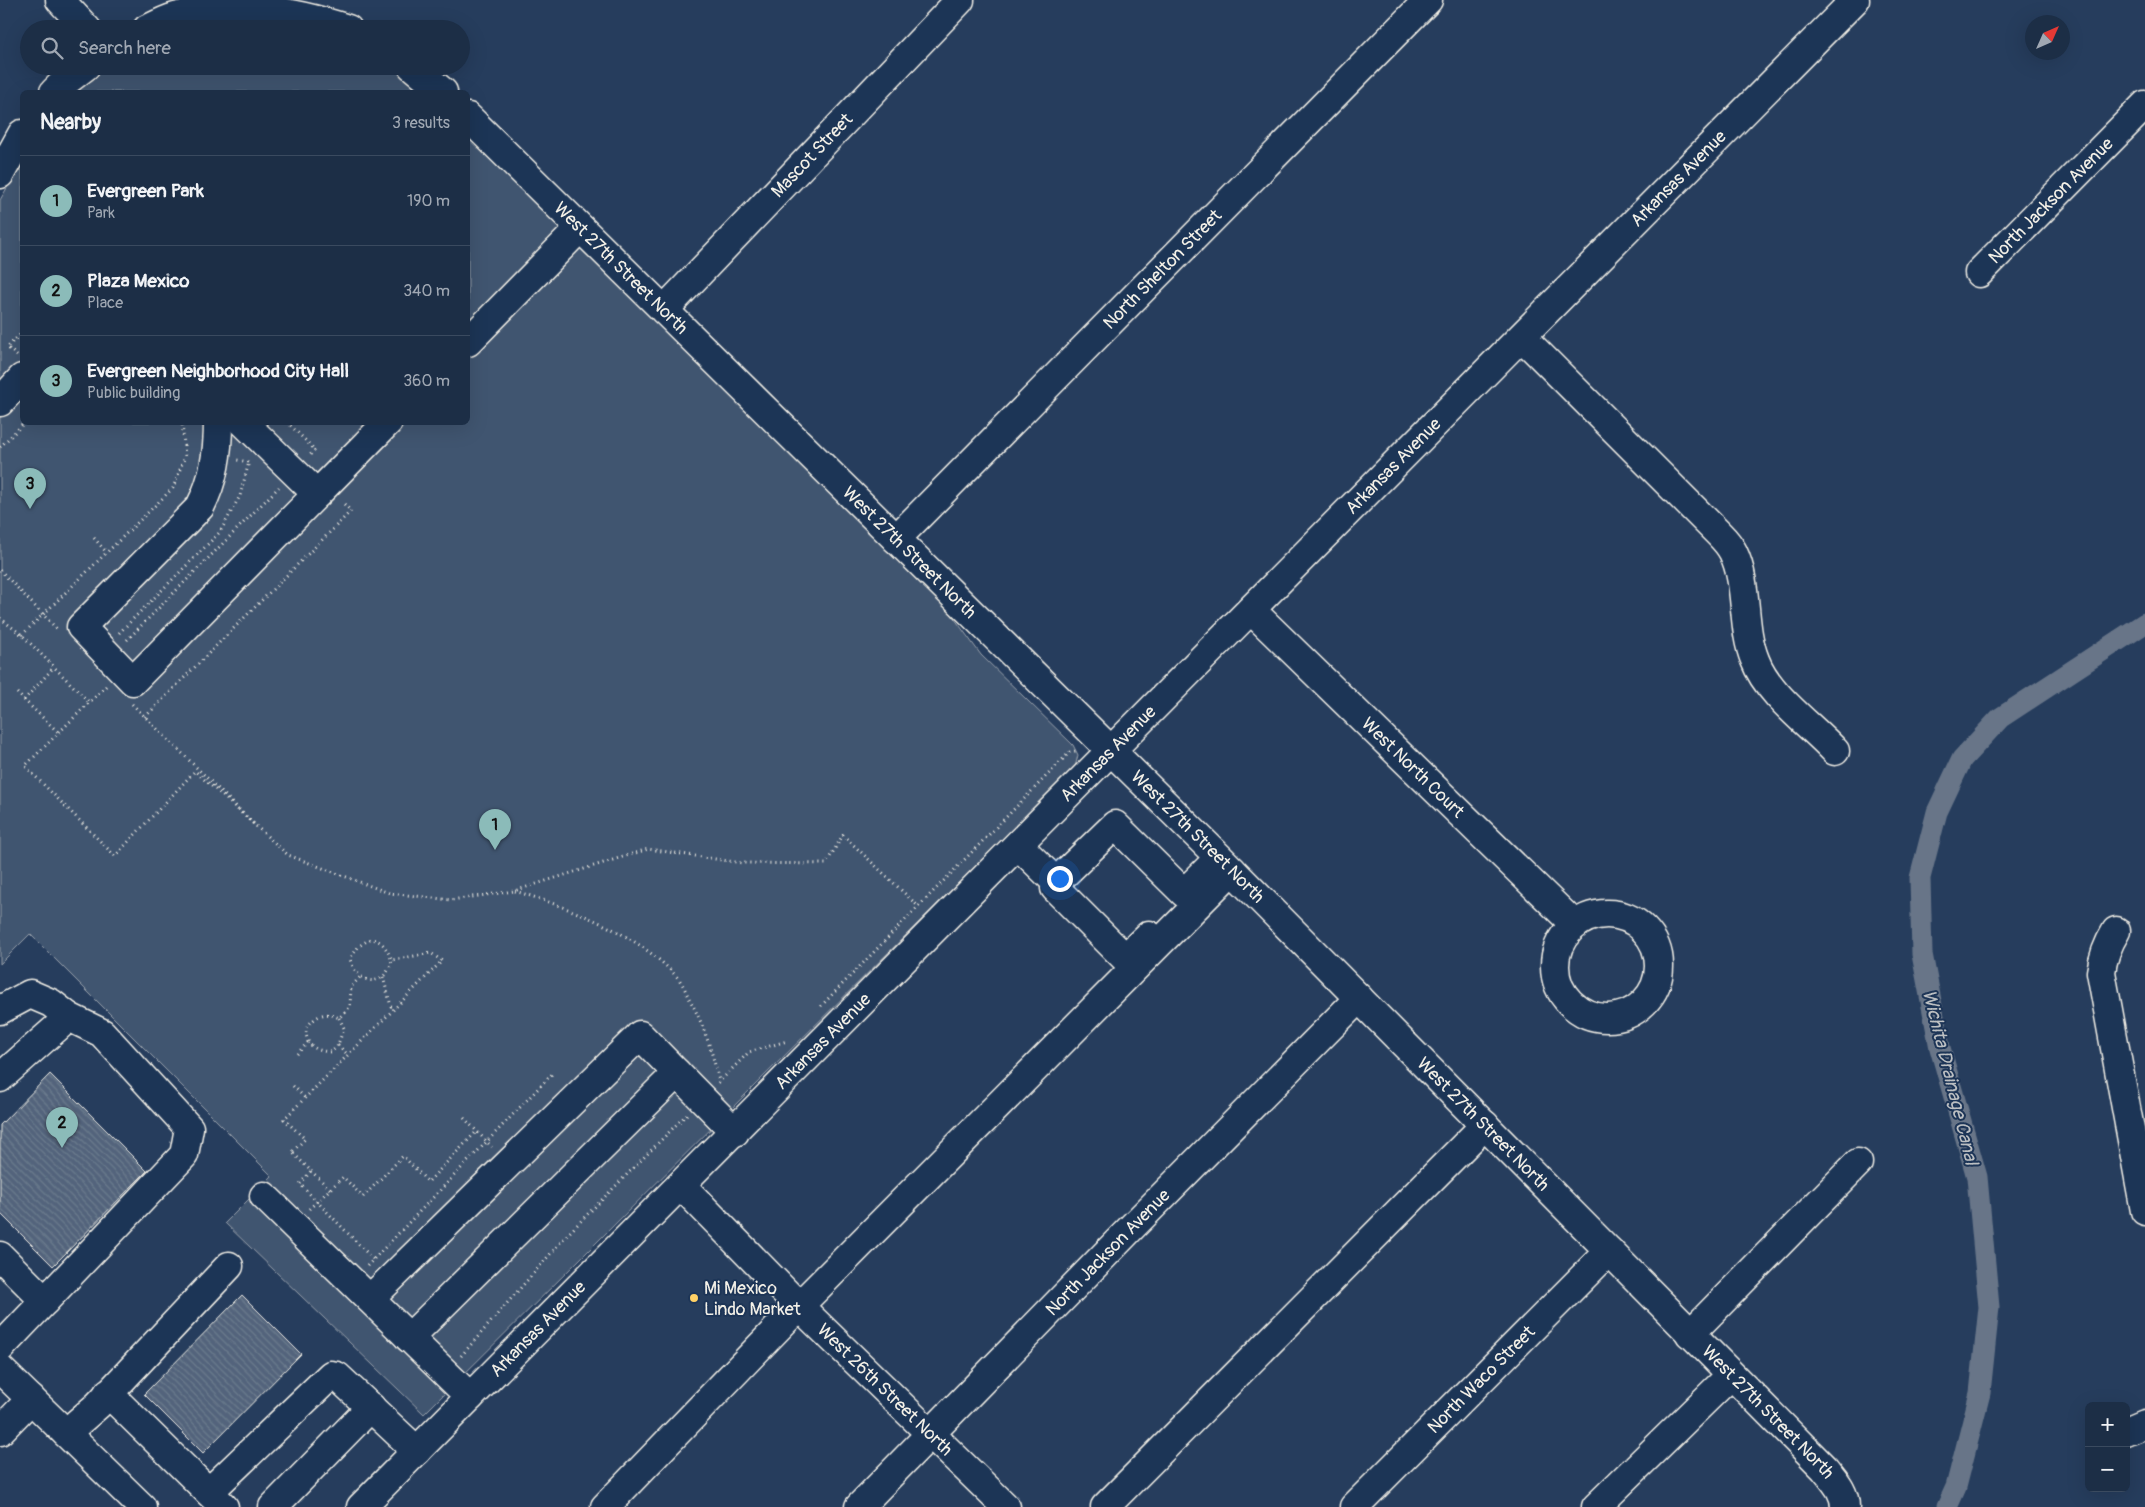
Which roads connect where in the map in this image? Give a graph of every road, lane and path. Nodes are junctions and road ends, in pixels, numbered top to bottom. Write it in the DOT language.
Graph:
graph roads {
  1 [pos="60,0"];
  2 [pos="960,0"];
  3 [pos="1428,0"];
  4 [pos="1855,0"];
  5 [pos="199,6"];
  6 [pos="79,20"];
  7 [pos="168,20"];
  8 [pos="320,20"];
  9 [pos="74,75"];
  10 [pos="423,75"];
  11 [pos="56,90"];
  12 [pos="441,90"];
  13 [pos="2145,105"];
  14 [pos="470,119"];
  15 [pos="20,138"];
  16 [pos="0,174"];
  17 [pos="580,228"];
  18 [pos="1979,273"];
  19 [pos="664,310"];
  20 [pos="20,335"];
  21 [pos="1522,338"];
  22 [pos="470,340"];
  23 [pos="10,382"];
  24 [pos="22,425"];
  25 [pos="182,425"];
  26 [pos="218,425"];
  27 [pos="246,425"];
  28 [pos="290,425"];
  29 [pos="385,425"];
  30 [pos="0,447"];
  31 [pos="294,472"];
  32 [pos="327,495"];
  33 [pos="94,538"];
  34 [pos="896,539"];
  35 [pos="107,553"];
  36 [pos="0,570"];
  37 [pos="1251,610"];
  38 [pos="43,615"];
  39 [pos="0,618"];
  40 [pos="22,635"];
  41 [pos="63,635"];
  42 [pos="121,646"];
  43 [pos="54,667"];
  44 [pos="110,682"];
  45 [pos="17,692"];
  46 [pos="24,700"];
  47 [pos="89,702"];
  48 [pos="131,703"];
  49 [pos="145,717"];
  50 [pos="58,732"];
  51 [pos="1102,742"];
  52 [pos="1835,751"];
  53 [pos="256,826"];
  54 [pos="1018,845"];
  55 [pos="1226,864"];
  56 [pos="1056,882"];
  57 [pos="514,891"];
  58 [pos="1184,893"];
  59 [pos="918,906"];
  60 [pos="1575,925"];
  61 [pos="2116,930"];
  62 [pos="392,960"];
  63 [pos="360,977"];
  64 [pos="383,977"];
  65 [pos="1359,998"];
  66 [pos="396,1007"];
  67 [pos="820,1007"];
  68 [pos="0,1010"];
  69 [pos="69,1017"];
  70 [pos="339,1018"];
  71 [pos="792,1036"];
  72 [pos="308,1042"];
  73 [pos="338,1045"];
  74 [pos="297,1054"];
  75 [pos="348,1055"];
  76 [pos="554,1072"];
  77 [pos="676,1073"];
  78 [pos="0,1078"];
  79 [pos="293,1086"];
  80 [pos="711,1090"];
  81 [pos="305,1098"];
  82 [pos="1485,1126"];
  83 [pos="477,1131"];
  84 [pos="735,1132"];
  85 [pos="1858,1163"];
  86 [pos="311,1171"];
  87 [pos="681,1185"];
  88 [pos="330,1189"];
  89 [pos="264,1196"];
  90 [pos="317,1201"];
  91 [pos="2145,1211"];
  92 [pos="1609,1251"];
  93 [pos="0,1256"];
  94 [pos="373,1259"];
  95 [pos="229,1266"];
  96 [pos="360,1290"];
  97 [pos="45,1301"];
  98 [pos="799,1306"];
  99 [pos="1690,1334"];
  100 [pos="410,1338"];
  101 [pos="0,1348"];
  102 [pos="0,1369"];
  103 [pos="444,1372"];
  104 [pos="1731,1375"];
  105 [pos="108,1393"];
  106 [pos="470,1397"];
  107 [pos="32,1399"];
  108 [pos="371,1407"];
  109 [pos="2145,1424"];
  110 [pos="2130,1430"];
  111 [pos="0,1431"];
  112 [pos="66,1433"];
  113 [pos="931,1433"];
  114 [pos="417,1451"];
  115 [pos="216,1499"];
  116 [pos="373,1503"];
  117 [pos="142,1507"];
  118 [pos="273,1507"];
  119 [pos="605,1507"];
  120 [pos="859,1507"];
  121 [pos="1006,1507"];
  122 [pos="1105,1507"];
  123 [pos="1354,1507"];
  124 [pos="1596,1507"];
  125 [pos="1845,1507"];
  1 -- 6 [label="street"];
  2 -- 19 [label="street, Mascot Street"];
  3 -- 34 [label="street, North Shelton Street"];
  4 -- 21 [label="street, Arkansas Avenue"];
  5 -- 7 [label="street"];
  5 -- 8 [label="street"];
  9 -- 11 [label="street"];
  10 -- 12 [label="street"];
  13 -- 18 [label="street, North Jackson Avenue"];
  14 -- 17 [label="street, West 27th Street North"];
  15 -- 16 [label="street"];
  17 -- 19 [label="street, West 27th Street North"];
  17 -- 22 [label="street"];
  19 -- 34 [label="street, West 27th Street North"];
  20 -- 23 [label="path"];
  21 -- 37 [label="street, Arkansas Avenue"];
  21 -- 52 [label="street"];
  24 -- 30 [label="path"];
  25 -- 35 [label="path"];
  26 -- 32 [label="street"];
  27 -- 31 [label="street"];
  28 -- 31 [label="path"];
  29 -- 32 [label="street"];
  31 -- 32 [label="street"];
  31 -- 42 [label="path"];
  32 -- 49 [label="path"];
  33 -- 35 [label="path"];
  34 -- 51 [label="street, West 27th Street North"];
  35 -- 38 [label="path"];
  36 -- 38 [label="path"];
  37 -- 51 [label="street, Arkansas Avenue"];
  37 -- 60 [label="street, West North Court"];
  38 -- 40 [label="path"];
  38 -- 41 [label="path"];
  39 -- 40 [label="path"];
  40 -- 43 [label="path"];
  43 -- 46 [label="path"];
  43 -- 47 [label="path"];
  44 -- 47 [label="path"];
  45 -- 46 [label="path"];
  46 -- 50 [label="path"];
  47 -- 50 [label="path"];
  48 -- 49 [label="path"];
  49 -- 53 [label="path"];
  50 -- 53 [label="path"];
  51 -- 54 [label="street, Arkansas Avenue"];
  51 -- 55 [label="street, West 27th Street North"];
  51 -- 59 [label="path"];
  53 -- 57 [label="path"];
  54 -- 56 [label="street"];
  54 -- 84 [label="street, Arkansas Avenue"];
  55 -- 58 [label="street"];
  55 -- 65 [label="street, West 27th Street North"];
  55 -- 98 [label="street"];
  56 -- 58 [label="street"];
  56 -- 58 [label="street"];
  57 -- 59 [label="path"];
  57 -- 80 [label="path"];
  59 -- 67 [label="path"];
  61 -- 91 [label="street"];
  62 -- 63 [label="path"];
  62 -- 64 [label="path"];
  62 -- 66 [label="path"];
  63 -- 64 [label="path"];
  63 -- 70 [label="path"];
  64 -- 66 [label="path"];
  65 -- 82 [label="street, West 27th Street North"];
  65 -- 113 [label="street, North Jackson Avenue"];
  66 -- 75 [label="path"];
  68 -- 69 [label="street"];
  69 -- 78 [label="street"];
  69 -- 97 [label="street"];
  70 -- 72 [label="path"];
  70 -- 73 [label="path"];
  71 -- 80 [label="path"];
  72 -- 73 [label="path"];
  72 -- 74 [label="path"];
  73 -- 75 [label="path"];
  75 -- 81 [label="path"];
  76 -- 94 [label="path"];
  77 -- 80 [label="street"];
  77 -- 96 [label="street"];
  77 -- 100 [label="street"];
  79 -- 81 [label="path"];
  80 -- 84 [label="street"];
  80 -- 103 [label="path"];
  81 -- 86 [label="path"];
  82 -- 92 [label="street, West 27th Street North"];
  82 -- 122 [label="street"];
  83 -- 88 [label="path"];
  84 -- 87 [label="street, Arkansas Avenue"];
  85 -- 99 [label="street"];
  86 -- 88 [label="path"];
  86 -- 90 [label="path"];
  87 -- 98 [label="street, West 26th Street North"];
  87 -- 106 [label="street, Arkansas Avenue"];
  88 -- 90 [label="path"];
  89 -- 96 [label="street"];
  90 -- 94 [label="path"];
  92 -- 99 [label="street, West 27th Street North"];
  92 -- 123 [label="street, North Waco Street"];
  93 -- 97 [label="street"];
  94 -- 96 [label="path"];
  95 -- 105 [label="street"];
  96 -- 100 [label="street"];
  97 -- 101 [label="street"];
  98 -- 113 [label="street, West 26th Street North"];
  98 -- 119 [label="street"];
  99 -- 104 [label="street, West 27th Street North"];
  100 -- 103 [label="street"];
  102 -- 107 [label="street"];
  103 -- 106 [label="street"];
  104 -- 124 [label="street"];
  104 -- 125 [label="street, West 27th Street North"];
  105 -- 112 [label="street"];
  105 -- 115 [label="street"];
  106 -- 114 [label="street, Arkansas Avenue"];
  107 -- 111 [label="street"];
  107 -- 112 [label="street"];
  108 -- 114 [label="street"];
  108 -- 115 [label="street"];
  108 -- 118 [label="street"];
  109 -- 110 [label="street"];
  112 -- 117 [label="street"];
  113 -- 120 [label="street, North Jackson Avenue"];
  113 -- 121 [label="street, West 26th Street North"];
  114 -- 116 [label="street, Arkansas Avenue"];
}
